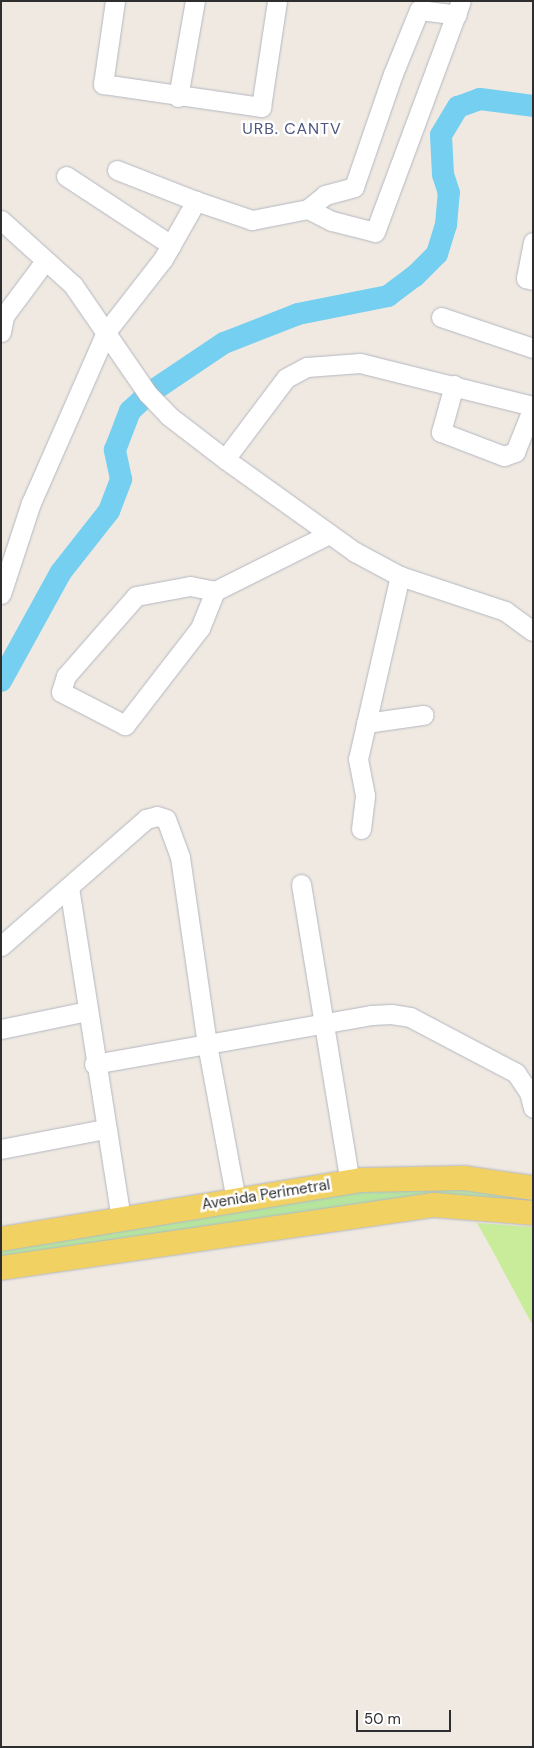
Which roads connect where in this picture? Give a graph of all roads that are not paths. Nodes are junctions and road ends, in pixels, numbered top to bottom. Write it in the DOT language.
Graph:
graph roads {
  1 [pos="115,1"];
  2 [pos="195,1"];
  3 [pos="277,1"];
  4 [pos="459,8"];
  5 [pos="178,97"];
  6 [pos="117,170"];
  7 [pos="66,176"];
  8 [pos="196,201"];
  9 [pos="308,208"];
  10 [pos="4,228"];
  11 [pos="533,242"];
  12 [pos="171,245"];
  13 [pos="45,261"];
  14 [pos="533,280"];
  15 [pos="441,317"];
  16 [pos="1,332"];
  17 [pos="106,332"];
  18 [pos="533,348"];
  19 [pos="454,385"];
  20 [pos="533,406"];
  21 [pos="224,459"];
  22 [pos="329,534"];
  23 [pos="400,576"];
  24 [pos="216,591"];
  25 [pos="1,594"];
  26 [pos="533,631"];
  27 [pos="423,715"];
  28 [pos="366,723"];
  29 [pos="361,829"];
  30 [pos="301,884"];
  31 [pos="68,887"];
  32 [pos="1,946"];
  33 [pos="87,1011"];
  34 [pos="324,1024"];
  35 [pos="1,1029"];
  36 [pos="207,1044"];
  37 [pos="94,1064"];
  38 [pos="533,1108"];
  39 [pos="105,1129"];
  40 [pos="1,1149"];
  41 [pos="350,1182"];
  42 [pos="533,1188"];
  43 [pos="236,1200"];
  44 [pos="532,1210"];
  45 [pos="124,1219"];
  46 [pos="1,1239"];
  47 [pos="132,1248"];
  48 [pos="1,1268"];
  1 -- 5 [label="street"];
  2 -- 5 [label="street"];
  3 -- 5 [label="street"];
  4 -- 9 [label="street"];
  4 -- 9 [label="street"];
  6 -- 8 [label="street"];
  7 -- 12 [label="street"];
  8 -- 9 [label="street"];
  8 -- 12 [label="street"];
  10 -- 13 [label="street"];
  11 -- 14 [label="street"];
  12 -- 17 [label="street"];
  13 -- 16 [label="street"];
  13 -- 17 [label="street"];
  15 -- 18 [label="street"];
  17 -- 21 [label="street"];
  17 -- 25 [label="street"];
  19 -- 20 [label="street"];
  19 -- 20 [label="street"];
  19 -- 21 [label="street"];
  21 -- 22 [label="street"];
  22 -- 23 [label="street"];
  22 -- 24 [label="street"];
  23 -- 26 [label="street"];
  23 -- 28 [label="street"];
  24 -- 24 [label="street"];
  27 -- 28 [label="street"];
  28 -- 29 [label="street"];
  30 -- 34 [label="street"];
  31 -- 32 [label="street"];
  31 -- 33 [label="street"];
  31 -- 36 [label="street"];
  33 -- 35 [label="street"];
  33 -- 37 [label="street"];
  34 -- 36 [label="street"];
  34 -- 38 [label="street"];
  34 -- 41 [label="street"];
  36 -- 37 [label="street"];
  36 -- 43 [label="street"];
  37 -- 39 [label="street"];
  39 -- 40 [label="street"];
  39 -- 45 [label="street"];
  41 -- 42 [label="main road, Avenida Perimetral"];
  41 -- 43 [label="main road, Avenida Perimetral"];
  43 -- 45 [label="main road, Avenida Perimetral"];
  44 -- 47 [label="main road"];
  45 -- 46 [label="main road, Avenida Perimetral"];
  45 -- 47 [label="main road"];
  47 -- 48 [label="main road"];
}
